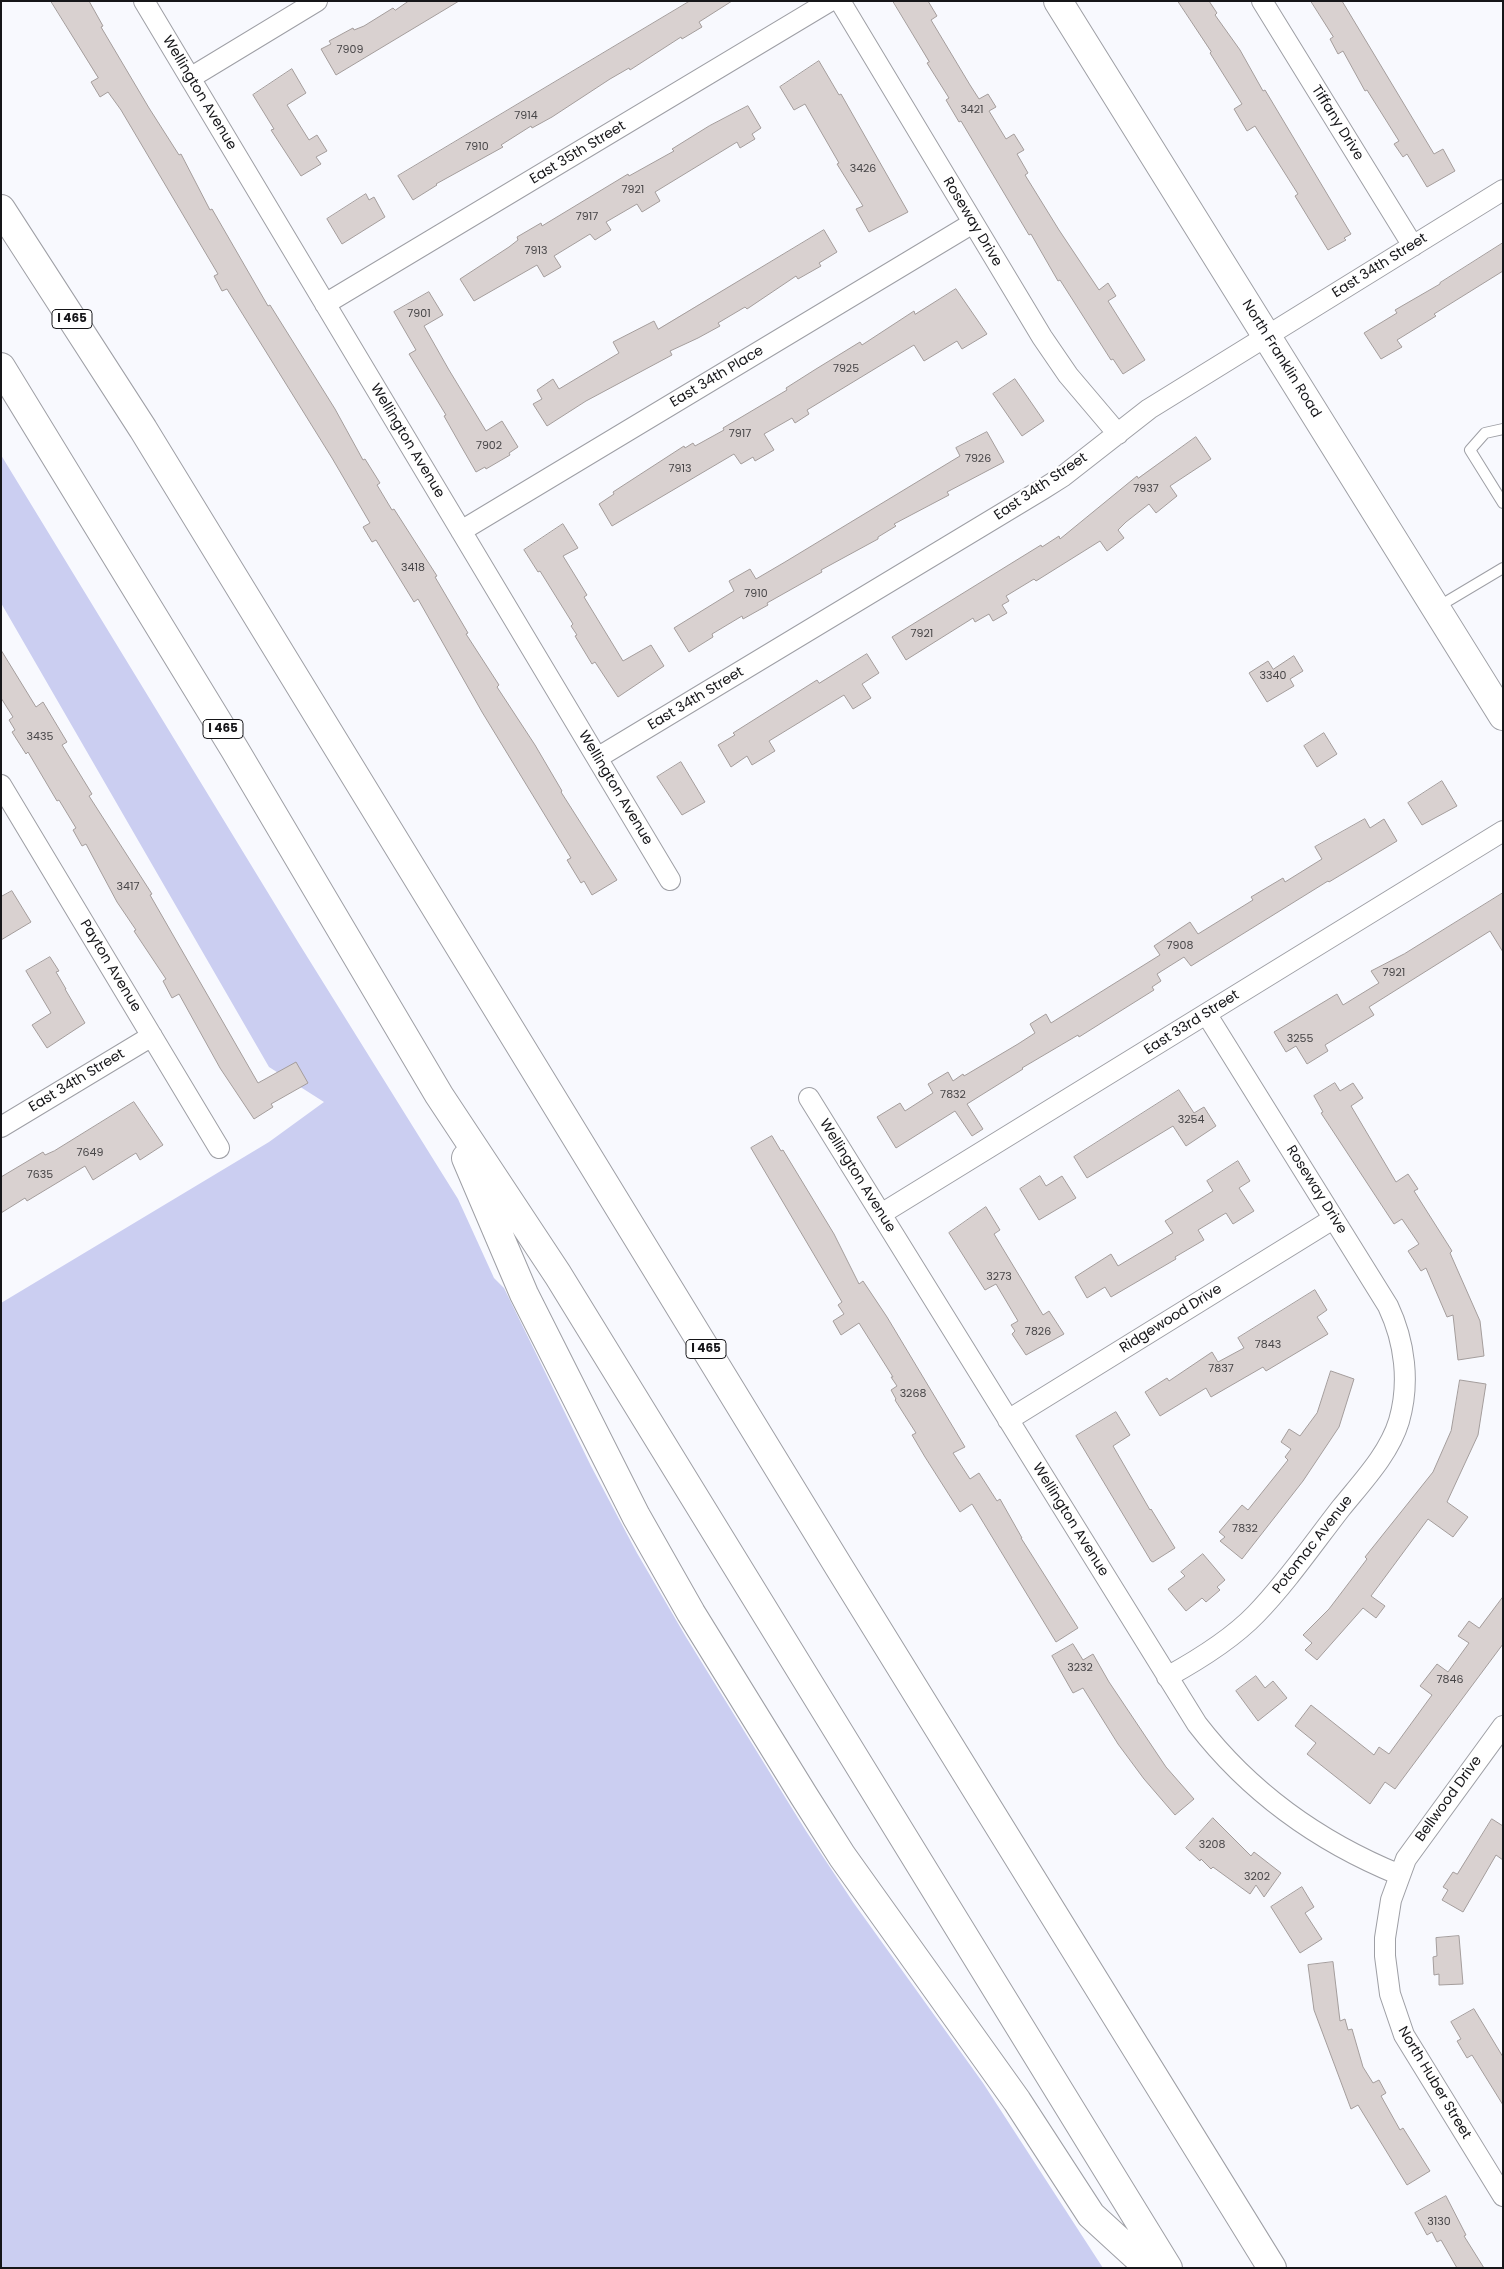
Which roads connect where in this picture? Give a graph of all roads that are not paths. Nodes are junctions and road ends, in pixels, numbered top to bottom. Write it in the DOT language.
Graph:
graph roads {
  1 [pos="144,1"];
  2 [pos="316,1"];
  3 [pos="830,1"];
  4 [pos="840,1"];
  5 [pos="1058,1"];
  6 [pos="1262,1"];
  7 [pos="190,78"];
  8 [pos="1503,190"];
  9 [pos="1,209"];
  10 [pos="973,223"];
  11 [pos="1412,246"];
  12 [pos="325,304"];
  13 [pos="1266,336"];
  14 [pos="1,367"];
  15 [pos="1503,429"];
  16 [pos="1118,434"];
  17 [pos="1503,503"];
  18 [pos="461,531"];
  19 [pos="1503,568"];
  20 [pos="1435,609"];
  21 [pos="1503,716"];
  22 [pos="597,758"];
  23 [pos="1,785"];
  24 [pos="9,815"];
  25 [pos="1503,831"];
  26 [pos="670,880"];
  27 [pos="1207,1014"];
  28 [pos="152,1036"];
  29 [pos="439,1095"];
  30 [pos="810,1098"];
  31 [pos="1,1127"];
  32 [pos="219,1148"];
  33 [pos="881,1214"];
  34 [pos="1333,1219"];
  35 [pos="1404,1373"];
  36 [pos="1008,1420"];
  37 [pos="1167,1677"];
  38 [pos="1503,1726"];
  39 [pos="1400,1874"];
  40 [pos="1503,2196"];
  41 [pos="1149,2268"];
  42 [pos="1168,2268"];
  43 [pos="1272,2268"];
  1 -- 7 [label="street, Wellington Avenue"];
  2 -- 7 [label="street"];
  3 -- 12 [label="street, East 35th Street"];
  4 -- 10 [label="street, Roseway Drive"];
  5 -- 13 [label="main road, North Franklin Road"];
  6 -- 11 [label="street, Tiffany Drive"];
  7 -- 12 [label="street, Wellington Avenue"];
  8 -- 11 [label="street, East 34th Street"];
  9 -- 43 [label="main road, I 465"];
  10 -- 16 [label="street, Roseway Drive"];
  10 -- 18 [label="street, East 34th Place"];
  11 -- 13 [label="street, East 34th Street"];
  12 -- 18 [label="street, Wellington Avenue"];
  13 -- 16 [label="street, East 34th Street"];
  13 -- 20 [label="main road, North Franklin Road"];
  14 -- 29 [label="main road, I 465"];
  15 -- 17 [label="lane"];
  16 -- 22 [label="street, East 34th Street"];
  18 -- 22 [label="street, Wellington Avenue"];
  19 -- 20 [label="lane"];
  20 -- 21 [label="main road, North Franklin Road"];
  22 -- 26 [label="street, Wellington Avenue"];
  23 -- 24 [label="street, Payton Avenue"];
  24 -- 28 [label="street, Payton Avenue"];
  25 -- 27 [label="street, East 33rd Street"];
  27 -- 33 [label="street, East 33rd Street"];
  27 -- 34 [label="street, Roseway Drive"];
  28 -- 31 [label="street, East 34th Street"];
  28 -- 32 [label="street, Payton Avenue"];
  29 -- 41 [label="main road"];
  29 -- 42 [label="main road, I 465"];
  30 -- 33 [label="street, Wellington Avenue"];
  33 -- 36 [label="street, Wellington Avenue"];
  34 -- 35 [label="street, Roseway Drive"];
  34 -- 36 [label="street, Ridgewood Drive"];
  35 -- 37 [label="street, Potomac Avenue"];
  36 -- 37 [label="street, Wellington Avenue"];
  37 -- 39 [label="street, Wellington Avenue"];
  38 -- 39 [label="street, Bellwood Drive"];
  39 -- 40 [label="street, North Huber Street"];
}
